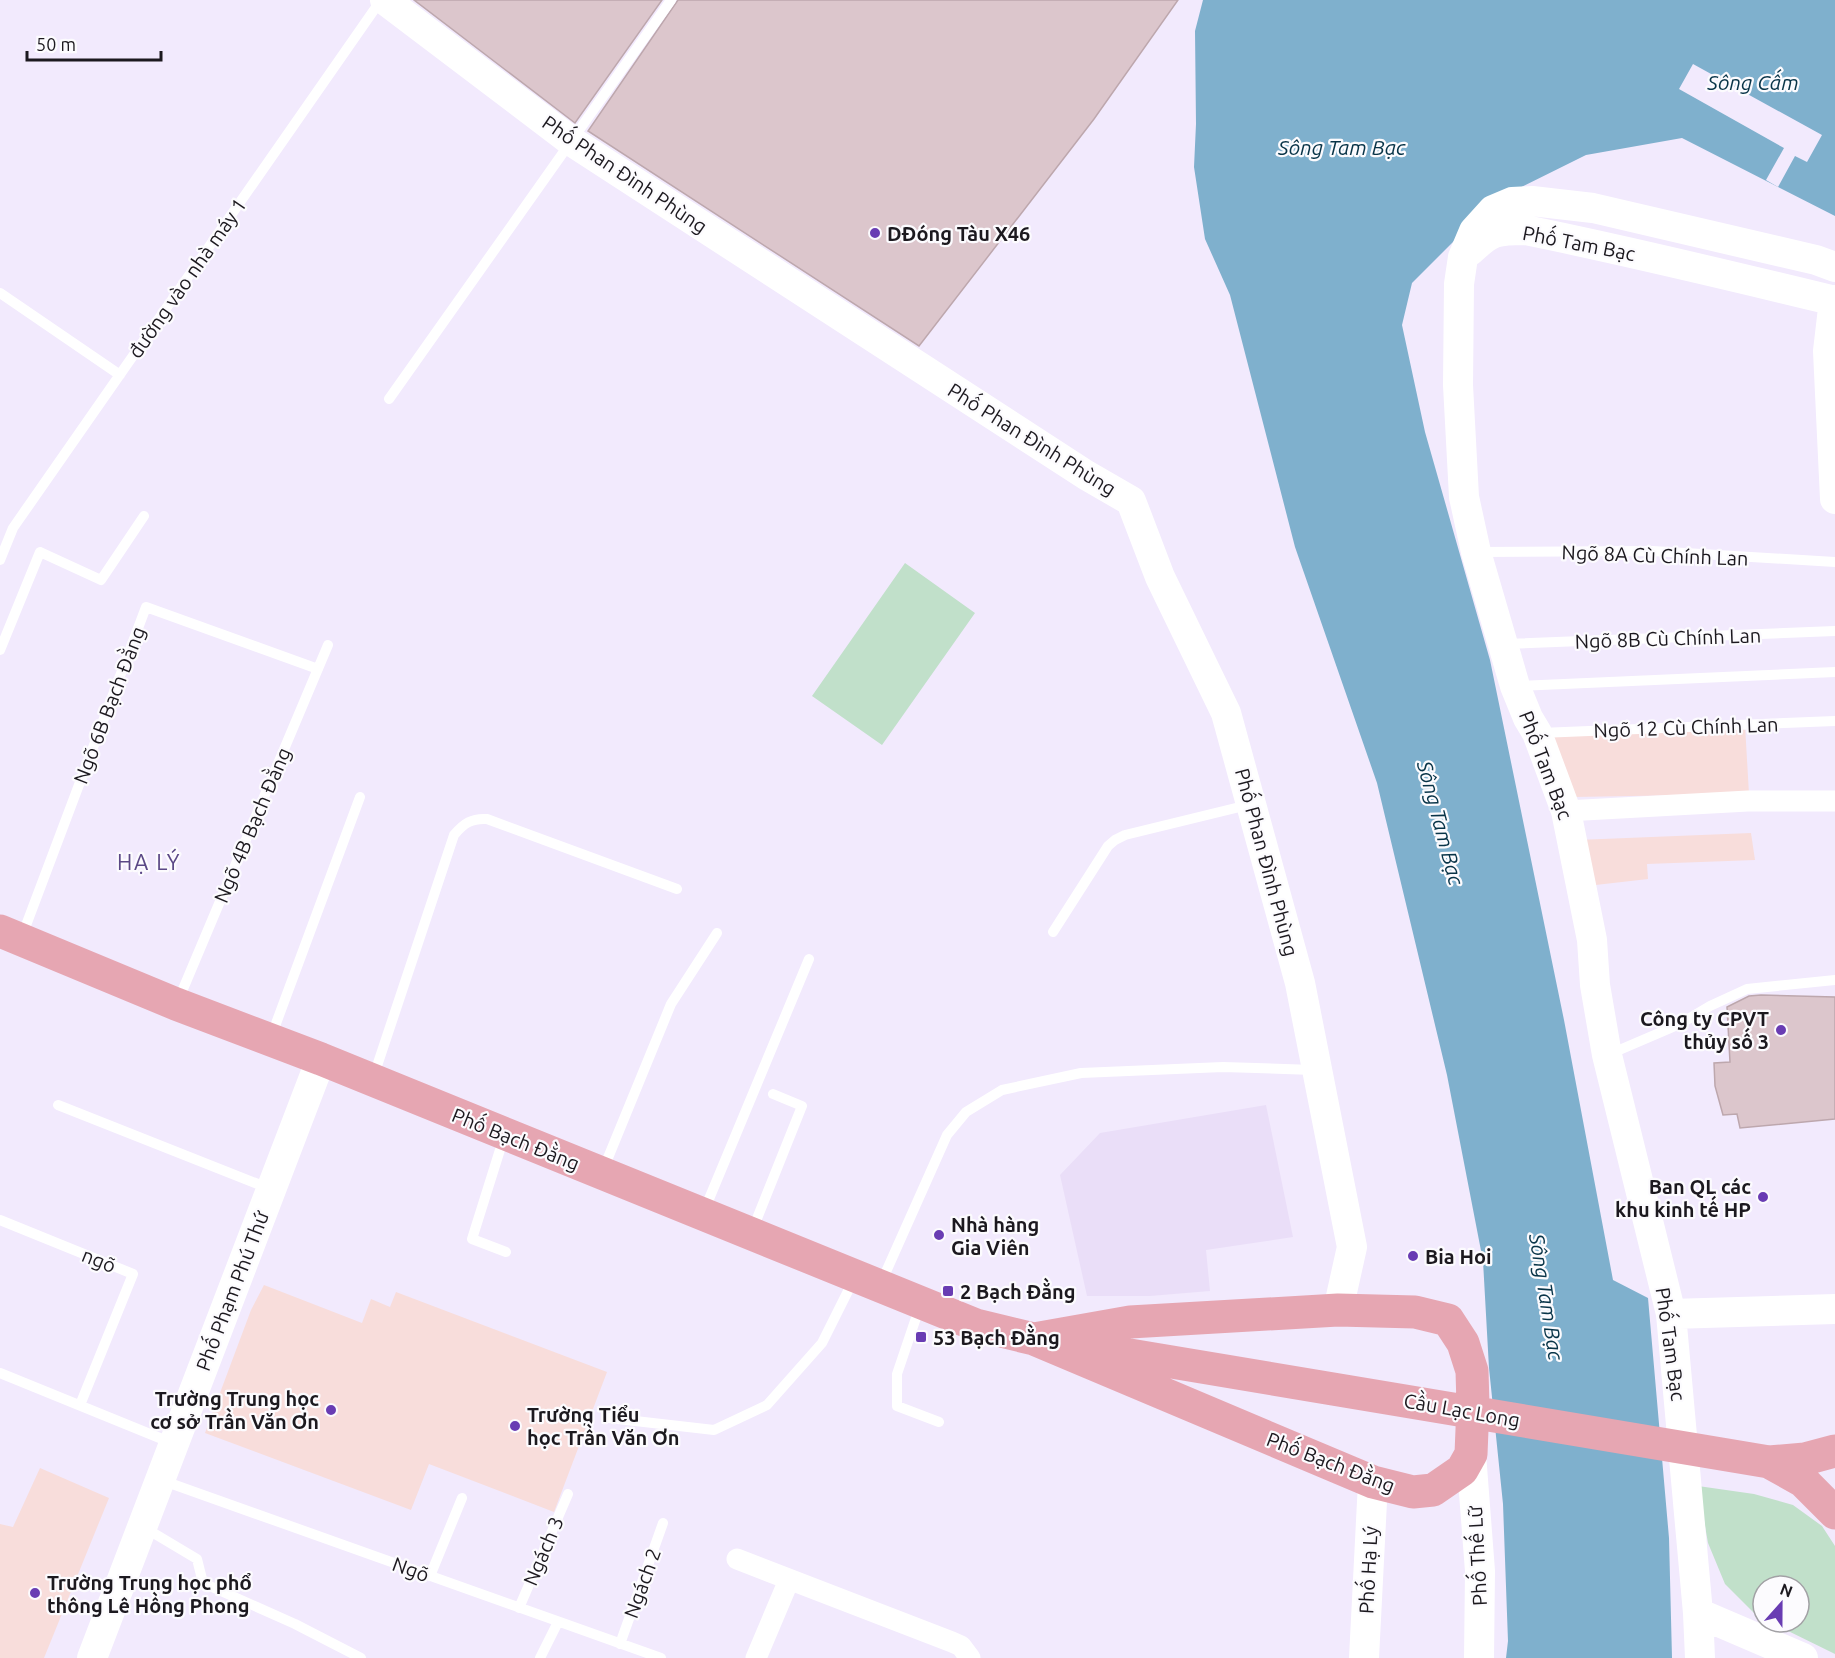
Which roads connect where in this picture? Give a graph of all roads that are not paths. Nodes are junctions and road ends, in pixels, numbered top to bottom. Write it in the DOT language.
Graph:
graph roads {
  1 [pos="383,0"];
  2 [pos="670,0"];
  3 [pos="571,141"];
  4 [pos="1463,257"];
  5 [pos="1835,267"];
  6 [pos="0,293"];
  7 [pos="1834,301"];
  8 [pos="120,375"];
  9 [pos="389,399"];
  10 [pos="1835,499"];
  11 [pos="144,516"];
  12 [pos="1476,552"];
  13 [pos="0,560"];
  14 [pos="1835,562"];
  15 [pos="1835,631"];
  16 [pos="1502,644"];
  17 [pos="328,645"];
  18 [pos="0,650"];
  19 [pos="318,669"];
  20 [pos="1835,672"];
  21 [pos="1515,686"];
  22 [pos="1835,721"];
  23 [pos="1537,733"];
  24 [pos="360,796"];
  25 [pos="1835,801"];
  26 [pos="1251,804"];
  27 [pos="1566,811"];
  28 [pos="677,889"];
  29 [pos="1053,932"];
  30 [pos="717,933"];
  31 [pos="10,935"];
  32 [pos="808,959"];
  33 [pos="1835,980"];
  34 [pos="176,1004"];
  35 [pos="270,1040"];
  36 [pos="1607,1056"];
  37 [pos="321,1059"];
  38 [pos="1318,1071"];
  39 [pos="372,1080"];
  40 [pos="773,1094"];
  41 [pos="58,1105"];
  42 [pos="505,1134"];
  43 [pos="601,1173"];
  44 [pos="272,1189"];
  45 [pos="702,1214"];
  46 [pos="0,1220"];
  47 [pos="751,1234"];
  48 [pos="506,1252"];
  49 [pos="867,1281"];
  50 [pos="921,1303"];
  51 [pos="1835,1309"];
  52 [pos="1338,1310"];
  53 [pos="1671,1314"];
  54 [pos="1034,1339"];
  55 [pos="1156,1359"];
  56 [pos="0,1373"];
  57 [pos="80,1405"];
  58 [pos="609,1418"];
  59 [pos="939,1422"];
  60 [pos="174,1443"];
  61 [pos="1835,1451"];
  62 [pos="1471,1454"];
  63 [pos="1768,1462"];
  64 [pos="160,1480"];
  65 [pos="1373,1482"];
  66 [pos="568,1494"];
  67 [pos="462,1498"];
  68 [pos="1835,1513"];
  69 [pos="663,1523"];
  70 [pos="142,1526"];
  71 [pos="737,1559"];
  72 [pos="430,1576"];
  73 [pos="789,1580"];
  74 [pos="519,1608"];
  75 [pos="1698,1613"];
  76 [pos="558,1622"];
  77 [pos="620,1644"];
  78 [pos="92,1658"];
  79 [pos="361,1658"];
  80 [pos="540,1658"];
  81 [pos="661,1658"];
  82 [pos="756,1658"];
  83 [pos="970,1658"];
  84 [pos="1364,1658"];
  85 [pos="1479,1658"];
  86 [pos="1700,1658"];
  87 [pos="1803,1658"];
  1 -- 3 [label="street, Phố Phan Đình Phùng"];
  1 -- 8 [label="lane, đường vào nhà máy 1"];
  2 -- 3 [label="lane"];
  3 -- 9 [label="lane"];
  3 -- 26 [label="street, Phố Phan Đình Phùng"];
  4 -- 5 [label="street"];
  4 -- 7 [label="street, Phố Tam Bạc"];
  4 -- 12 [label="street, Phố Tam Bạc"];
  6 -- 8 [label="lane"];
  7 -- 10 [label="street"];
  8 -- 13 [label="lane, đường vào nhà máy 1"];
  11 -- 18 [label="lane"];
  12 -- 14 [label="lane, Ngõ 8A Cù Chính Lan"];
  12 -- 16 [label="street, Phố Tam Bạc"];
  15 -- 16 [label="lane, Ngõ 8B Cù Chính Lan"];
  16 -- 21 [label="street, Phố Tam Bạc"];
  17 -- 19 [label="lane, Ngõ 4B Bạch Đằng"];
  19 -- 31 [label="lane, Ngõ 6B Bạch Đằng"];
  19 -- 34 [label="lane, Ngõ 4B Bạch Đằng"];
  20 -- 21 [label="lane"];
  21 -- 23 [label="street, Phố Tam Bạc"];
  22 -- 23 [label="lane, Ngõ 12 Cù Chính Lan"];
  23 -- 27 [label="street, Phố Tam Bạc"];
  24 -- 35 [label="lane"];
  25 -- 27 [label="street"];
  26 -- 29 [label="lane"];
  26 -- 38 [label="street, Phố Phan Đình Phùng"];
  27 -- 36 [label="street, Phố Tam Bạc"];
  28 -- 39 [label="lane"];
  30 -- 43 [label="lane"];
  31 -- 34 [label="main road, Phố Bạch Đằng"];
  32 -- 45 [label="lane"];
  33 -- 36 [label="lane"];
  34 -- 35 [label="main road, Phố Bạch Đằng"];
  35 -- 37 [label="main road, Phố Bạch Đằng"];
  36 -- 53 [label="street, Phố Tam Bạc"];
  37 -- 39 [label="main road, Phố Bạch Đằng"];
  37 -- 44 [label="street, Phố Phạm Phú Thứ"];
  38 -- 49 [label="lane"];
  38 -- 52 [label="street, Phố Phan Đình Phùng"];
  39 -- 42 [label="main road, Phố Bạch Đằng"];
  40 -- 47 [label="lane"];
  41 -- 44 [label="lane"];
  42 -- 43 [label="main road, Phố Bạch Đằng"];
  42 -- 48 [label="lane"];
  43 -- 45 [label="main road, Phố Bạch Đằng"];
  44 -- 60 [label="street, Phố Phạm Phú Thứ"];
  45 -- 47 [label="main road, Phố Bạch Đằng"];
  46 -- 57 [label="lane, ngõ"];
  47 -- 49 [label="main road, Phố Bạch Đằng"];
  49 -- 50 [label="main road, Phố Bạch Đằng"];
  49 -- 58 [label="lane"];
  50 -- 54 [label="main road, Phố Bạch Đằng"];
  50 -- 59 [label="lane"];
  51 -- 53 [label="street"];
  52 -- 54 [label="main road, Phố Bạch Đằng"];
  52 -- 62 [label="main road, Phố Bạch Đằng"];
  53 -- 75 [label="street, Phố Tam Bạc"];
  54 -- 55 [label="main road, Phố Bạch Đằng"];
  54 -- 65 [label="main road, Phố Bạch Đằng"];
  55 -- 63 [label="main road, Cầu Lạc Long"];
  56 -- 57 [label="lane"];
  57 -- 60 [label="lane"];
  60 -- 64 [label="street, Phố Phạm Phú Thứ"];
  61 -- 63 [label="main road"];
  62 -- 65 [label="main road, Phố Bạch Đằng"];
  62 -- 85 [label="street, Phố Thế Lữ"];
  63 -- 68 [label="main road"];
  64 -- 70 [label="street, Phố Phạm Phú Thứ"];
  64 -- 72 [label="lane, Ngõ"];
  65 -- 84 [label="street, Phố Hạ Lý"];
  66 -- 74 [label="lane, Ngách 3"];
  67 -- 72 [label="lane"];
  69 -- 77 [label="lane, Ngách 2"];
  70 -- 78 [label="street, Phố Phạm Phú Thứ"];
  70 -- 79 [label="lane"];
  71 -- 73 [label="street"];
  72 -- 74 [label="lane, Ngõ"];
  73 -- 82 [label="street"];
  73 -- 83 [label="street"];
  74 -- 76 [label="lane, Ngõ"];
  75 -- 86 [label="street, Phố Tam Bạc"];
  75 -- 87 [label="street"];
  76 -- 77 [label="lane, Ngõ"];
  76 -- 80 [label="lane"];
  77 -- 81 [label="lane, Ngõ"];
}
